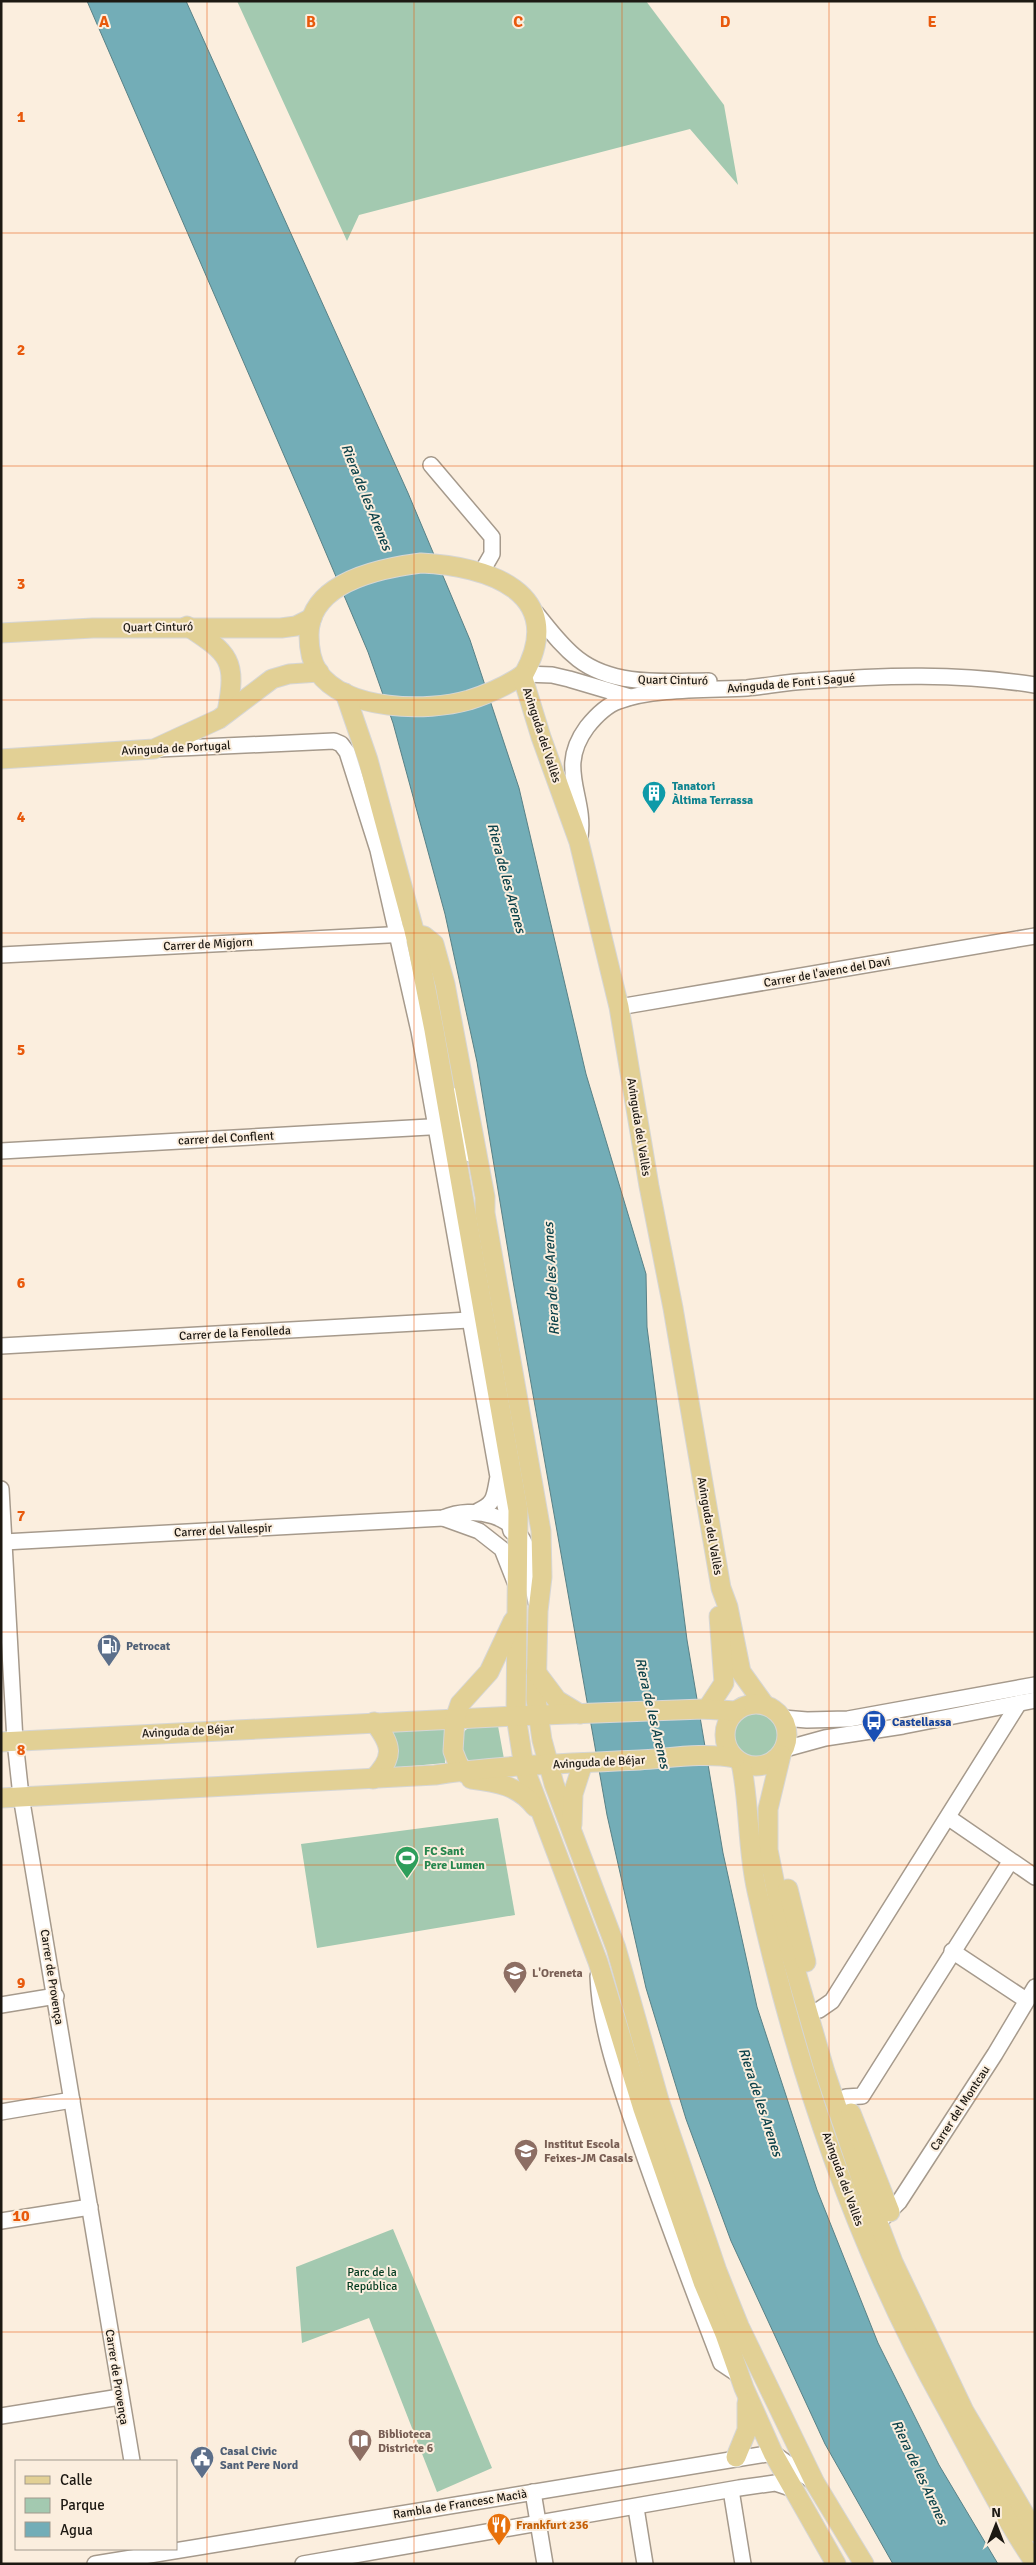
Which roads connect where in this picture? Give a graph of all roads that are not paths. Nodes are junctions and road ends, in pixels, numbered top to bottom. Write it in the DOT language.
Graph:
graph roads {
  1 [pos="431,466"];
  2 [pos="481,574"];
  3 [pos="536,613"];
  4 [pos="312,618"];
  5 [pos="187,626"];
  6 [pos="1,633"];
  7 [pos="319,672"];
  8 [pos="519,677"];
  9 [pos="805,681"];
  10 [pos="1035,685"];
  11 [pos="344,693"];
  12 [pos="630,698"];
  13 [pos="227,712"];
  14 [pos="154,749"];
  15 [pos="1,759"];
  16 [pos="579,842"];
  17 [pos="406,934"];
  18 [pos="1035,936"];
  19 [pos="1,955"];
  20 [pos="619,1007"];
  21 [pos="453,1021"];
  22 [pos="444,1126"];
  23 [pos="1,1151"];
  24 [pos="485,1213"];
  25 [pos="469,1320"];
  26 [pos="1,1346"];
  27 [pos="498,1476"];
  28 [pos="1,1490"];
  29 [pos="478,1511"];
  30 [pos="443,1518"];
  31 [pos="514,1529"];
  32 [pos="4,1542"];
  33 [pos="721,1588"];
  34 [pos="518,1592"];
  35 [pos="538,1611"];
  36 [pos="517,1613"];
  37 [pos="536,1672"];
  38 [pos="724,1683"];
  39 [pos="1035,1685"];
  40 [pos="1035,1700"];
  41 [pos="1019,1703"];
  42 [pos="764,1704"];
  43 [pos="705,1709"];
  44 [pos="738,1710"];
  45 [pos="458,1712"];
  46 [pos="582,1714"];
  47 [pos="516,1716"];
  48 [pos="538,1716"];
  49 [pos="783,1718"];
  50 [pos="374,1722"];
  51 [pos="8,1741"];
  52 [pos="783,1752"];
  53 [pos="738,1761"];
  54 [pos="583,1763"];
  55 [pos="548,1766"];
  56 [pos="524,1768"];
  57 [pos="461,1771"];
  58 [pos="436,1775"];
  59 [pos="373,1779"];
  60 [pos="479,1780"];
  61 [pos="20,1796"];
  62 [pos="1,1798"];
  63 [pos="542,1816"];
  64 [pos="949,1818"];
  65 [pos="766,1830"];
  66 [pos="572,1834"];
  67 [pos="1010,1862"];
  68 [pos="1035,1877"];
  69 [pos="952,1951"];
  70 [pos="1035,1987"];
  71 [pos="56,1996"];
  72 [pos="1026,2000"];
  73 [pos="1,2005"];
  74 [pos="819,2010"];
  75 [pos="846,2098"];
  76 [pos="72,2100"];
  77 [pos="1,2112"];
  78 [pos="90,2207"];
  79 [pos="884,2218"];
  80 [pos="1,2221"];
  81 [pos="120,2397"];
  82 [pos="748,2397"];
  83 [pos="1,2416"];
  84 [pos="773,2453"];
  85 [pos="736,2458"];
  86 [pos="132,2460"];
  87 [pos="816,2483"];
  88 [pos="793,2489"];
  89 [pos="730,2490"];
  90 [pos="533,2492"];
  91 [pos="636,2508"];
  92 [pos="538,2524"];
  93 [pos="1028,2527"];
  94 [pos="149,2556"];
  95 [pos="343,2560"];
  96 [pos="834,2562"];
  97 [pos="1035,2563"];
  98 [pos="95,2564"];
  99 [pos="303,2564"];
  100 [pos="545,2564"];
  101 [pos="645,2564"];
  102 [pos="743,2564"];
  103 [pos="864,2564"];
  1 -- 2 [label="street"];
  2 -- 3 [label="main road, Quart Cinturó"];
  2 -- 4 [label="main road, Quart Cinturó"];
  3 -- 8 [label="main road"];
  3 -- 9 [label="street, Quart Cinturó"];
  4 -- 5 [label="main road, Quart Cinturó"];
  4 -- 7 [label="main road"];
  5 -- 6 [label="main road, Quart Cinturó"];
  5 -- 13 [label="main road"];
  7 -- 11 [label="main road"];
  7 -- 13 [label="main road"];
  8 -- 11 [label="main road"];
  8 -- 12 [label="street, Quart Cinturó"];
  8 -- 16 [label="main road, Avinguda del Vallès"];
  9 -- 10 [label="street, Avinguda de Font i Sagué"];
  9 -- 12 [label="street, Avinguda de Font i Sagué"];
  11 -- 17 [label="main road"];
  12 -- 16 [label="street, Avinguda de Font i Sagué"];
  13 -- 14 [label="main road"];
  14 -- 15 [label="main road, Avinguda de Portugal"];
  14 -- 17 [label="street, Avinguda de Portugal"];
  16 -- 20 [label="main road, Avinguda del Vallès"];
  17 -- 19 [label="street, Carrer de Migjorn"];
  17 -- 21 [label="main road"];
  17 -- 22 [label="main road"];
  18 -- 20 [label="street, Carrer de l'avenc del Davi"];
  20 -- 33 [label="main road, Avinguda del Vallès"];
  21 -- 22 [label="street"];
  21 -- 24 [label="main road"];
  22 -- 23 [label="street, carrer del Conflent"];
  22 -- 24 [label="street"];
  22 -- 25 [label="street"];
  22 -- 31 [label="main road"];
  24 -- 35 [label="main road"];
  25 -- 26 [label="street, Carrer de la Fenolleda"];
  25 -- 27 [label="street"];
  27 -- 29 [label="street"];
  27 -- 31 [label="street"];
  28 -- 32 [label="street, Carrer de Provença"];
  29 -- 30 [label="street"];
  29 -- 31 [label="street"];
  30 -- 32 [label="street, Carrer del Vallespir"];
  30 -- 34 [label="street"];
  31 -- 34 [label="main road"];
  31 -- 35 [label="street"];
  32 -- 51 [label="street, Carrer de Provença"];
  33 -- 38 [label="main road, Avinguda del Vallès"];
  33 -- 42 [label="main road, Avinguda del Vallès"];
  34 -- 36 [label="main road"];
  35 -- 37 [label="main road"];
  36 -- 45 [label="main road"];
  36 -- 47 [label="main road"];
  37 -- 46 [label="main road"];
  37 -- 48 [label="main road"];
  38 -- 43 [label="main road"];
  38 -- 44 [label="main road, Avinguda del Vallès"];
  39 -- 49 [label="street"];
  40 -- 41 [label="street"];
  41 -- 52 [label="street"];
  41 -- 64 [label="street"];
  42 -- 44 [label="main road"];
  42 -- 49 [label="main road"];
  43 -- 44 [label="main road"];
  43 -- 46 [label="main road"];
  44 -- 53 [label="main road"];
  45 -- 47 [label="main road"];
  45 -- 50 [label="main road, Avinguda de Béjar"];
  45 -- 57 [label="main road"];
  46 -- 48 [label="main road"];
  47 -- 48 [label="main road"];
  47 -- 56 [label="main road"];
  48 -- 55 [label="main road"];
  49 -- 52 [label="main road"];
  50 -- 51 [label="main road, Avinguda de Béjar"];
  50 -- 59 [label="main road"];
  51 -- 61 [label="street, Carrer de Provença"];
  52 -- 53 [label="main road"];
  52 -- 65 [label="main road, Avinguda del Vallès"];
  53 -- 54 [label="main road, Avinguda de Béjar"];
  53 -- 93 [label="main road, Avinguda del Vallès"];
  54 -- 55 [label="main road, Avinguda de Béjar"];
  54 -- 66 [label="main road"];
  55 -- 56 [label="main road, Avinguda de Béjar"];
  55 -- 66 [label="main road"];
  56 -- 57 [label="main road, Avinguda de Béjar"];
  56 -- 63 [label="main road"];
  57 -- 58 [label="main road, Avinguda de Béjar"];
  57 -- 60 [label="main road"];
  58 -- 59 [label="main road, Avinguda de Béjar"];
  58 -- 60 [label="main road"];
  59 -- 61 [label="main road, Avinguda de Béjar"];
  60 -- 63 [label="main road"];
  61 -- 62 [label="main road, Avinguda de Béjar"];
  61 -- 71 [label="street, Carrer de Provença"];
  63 -- 82 [label="main road"];
  64 -- 67 [label="street"];
  64 -- 74 [label="street"];
  65 -- 74 [label="main road, Avinguda del Vallès"];
  65 -- 79 [label="main road, Avinguda del Vallès"];
  66 -- 87 [label="main road"];
  67 -- 68 [label="street"];
  67 -- 69 [label="street"];
  69 -- 72 [label="street"];
  69 -- 75 [label="street"];
  70 -- 72 [label="street, Carrer del Montcau"];
  71 -- 73 [label="street"];
  71 -- 76 [label="street, Carrer de Provença"];
  72 -- 79 [label="street, Carrer del Montcau"];
  74 -- 75 [label="main road, Avinguda del Vallès"];
  75 -- 79 [label="main road, Avinguda del Vallès"];
  76 -- 77 [label="street"];
  76 -- 78 [label="street, Carrer de Provença"];
  78 -- 80 [label="street"];
  78 -- 81 [label="street, Carrer de Provença"];
  79 -- 93 [label="main road, Avinguda del Vallès"];
  81 -- 83 [label="street"];
  81 -- 86 [label="street, Carrer de Provença"];
  82 -- 84 [label="main road"];
  82 -- 85 [label="main road"];
  84 -- 85 [label="street, Rambla de Francesc Macià"];
  84 -- 87 [label="street"];
  84 -- 88 [label="main road"];
  85 -- 90 [label="street, Rambla de Francesc Macià"];
  87 -- 103 [label="main road"];
  88 -- 89 [label="street"];
  88 -- 96 [label="main road"];
  89 -- 91 [label="street"];
  89 -- 102 [label="street"];
  90 -- 92 [label="street"];
  90 -- 94 [label="street, Rambla de Francesc Macià"];
  91 -- 92 [label="street"];
  91 -- 101 [label="street"];
  92 -- 95 [label="street"];
  92 -- 100 [label="street"];
  93 -- 97 [label="main road, Avinguda del Vallès"];
  94 -- 98 [label="street, Rambla de Francesc Macià"];
  95 -- 99 [label="street"];
}
